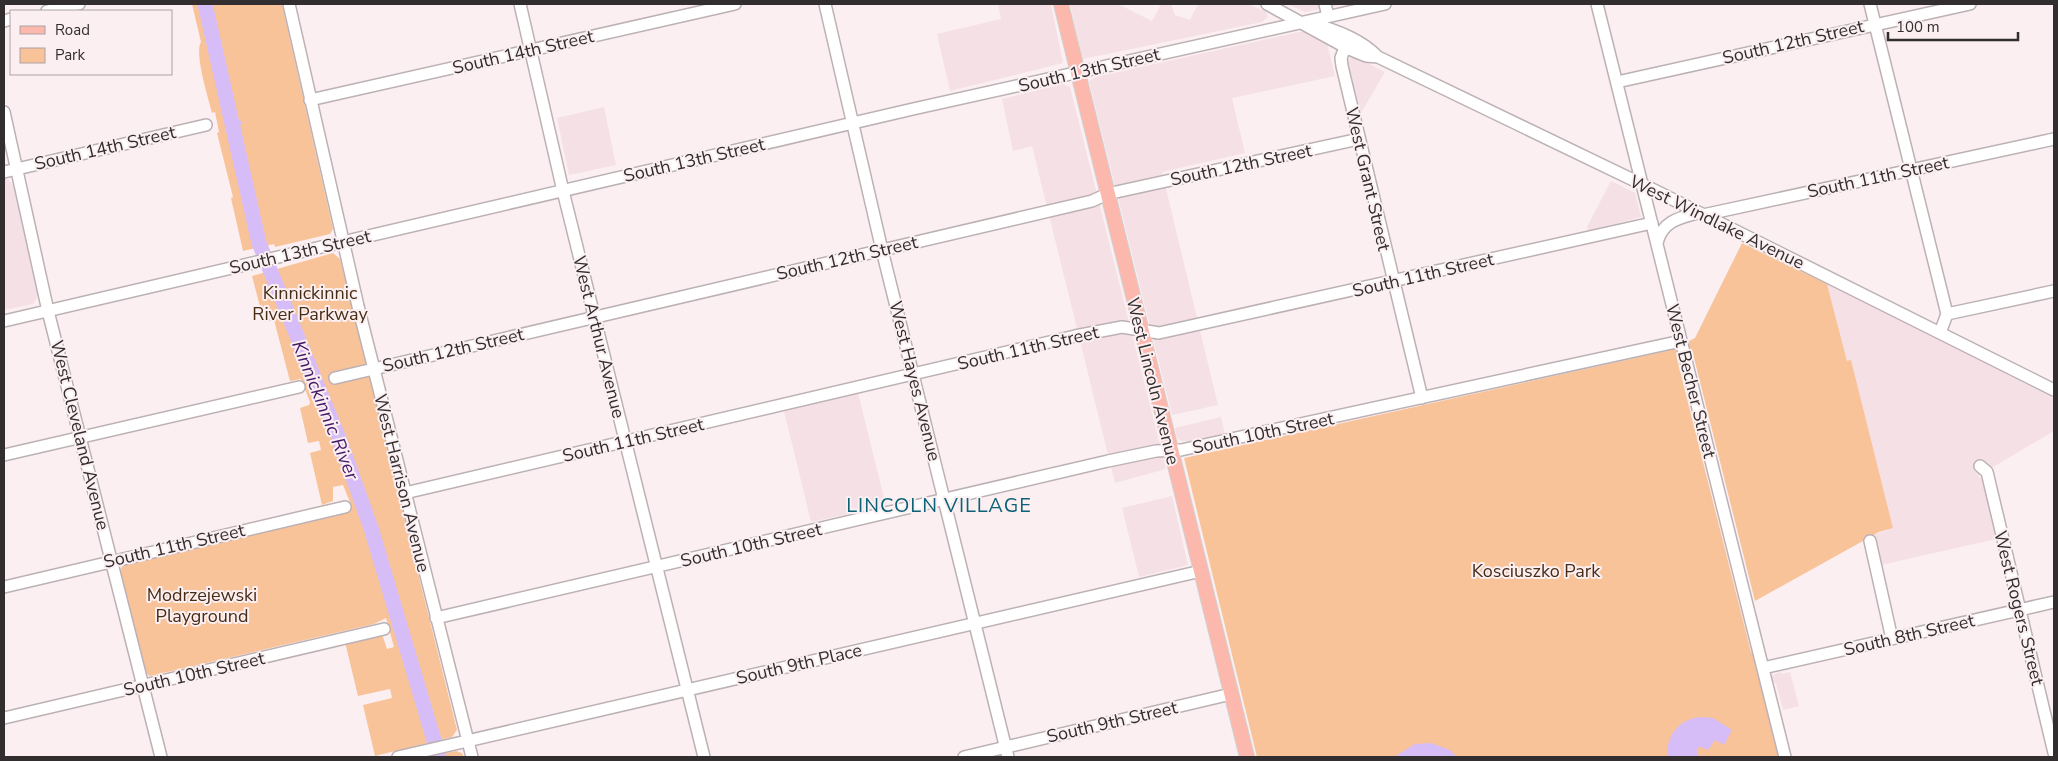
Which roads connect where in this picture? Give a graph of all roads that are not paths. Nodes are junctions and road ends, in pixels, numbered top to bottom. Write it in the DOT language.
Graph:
graph roads {
  1 [pos="79,4"];
  2 [pos="288,4"];
  3 [pos="520,4"];
  4 [pos="735,4"];
  5 [pos="825,4"];
  6 [pos="1061,4"];
  7 [pos="1267,4"];
  8 [pos="1325,4"];
  9 [pos="1385,4"];
  10 [pos="1597,4"];
  11 [pos="1870,4"];
  12 [pos="1970,4"];
  13 [pos="51,10"];
  14 [pos="1328,16"];
  15 [pos="1302,22"];
  16 [pos="1875,24"];
  17 [pos="1345,47"];
  18 [pos="530,50"];
  19 [pos="1378,57"];
  20 [pos="1076,72"];
  21 [pos="1617,82"];
  22 [pos="310,100"];
  23 [pos="4,112"];
  24 [pos="853,123"];
  25 [pos="206,125"];
  26 [pos="1359,139"];
  27 [pos="2054,139"];
  28 [pos="16,169"];
  29 [pos="1911,170"];
  30 [pos="4,172"];
  31 [pos="1642,185"];
  32 [pos="563,191"];
  33 [pos="1107,194"];
  34 [pos="1700,214"];
  35 [pos="1652,223"];
  36 [pos="342,242"];
  37 [pos="1657,245"];
  38 [pos="882,250"];
  39 [pos="1393,282"];
  40 [pos="2054,291"];
  41 [pos="48,311"];
  42 [pos="1947,314"];
  43 [pos="594,317"];
  44 [pos="4,321"];
  45 [pos="1141,331"];
  46 [pos="1940,333"];
  47 [pos="1681,341"];
  48 [pos="374,369"];
  49 [pos="914,374"];
  50 [pos="335,378"];
  51 [pos="298,387"];
  52 [pos="2054,390"];
  53 [pos="1422,398"];
  54 [pos="80,437"];
  55 [pos="624,441"];
  56 [pos="1171,451"];
  57 [pos="4,454"];
  58 [pos="1980,466"];
  59 [pos="405,493"];
  60 [pos="945,499"];
  61 [pos="345,508"];
  62 [pos="1870,541"];
  63 [pos="111,560"];
  64 [pos="656,567"];
  65 [pos="1201,571"];
  66 [pos="4,587"];
  67 [pos="2054,602"];
  68 [pos="2019,610"];
  69 [pos="436,618"];
  70 [pos="975,623"];
  71 [pos="384,629"];
  72 [pos="1892,639"];
  73 [pos="1763,668"];
  74 [pos="143,685"];
  75 [pos="687,691"];
  76 [pos="1231,694"];
  77 [pos="4,718"];
  78 [pos="468,741"];
  79 [pos="1007,752"];
  80 [pos="2054,756"];
  81 [pos="161,757"];
  82 [pos="398,757"];
  83 [pos="472,757"];
  84 [pos="704,757"];
  85 [pos="964,757"];
  86 [pos="1247,757"];
  87 [pos="1786,757"];
  1 -- 13 [label="street"];
  2 -- 22 [label="street, West Harrison Avenue"];
  3 -- 18 [label="street, West Arthur Avenue"];
  4 -- 18 [label="street, South 14th Street"];
  5 -- 24 [label="street, West Hayes Avenue"];
  6 -- 20 [label="main road, West Lincoln Avenue"];
  7 -- 15 [label="street, West Windlake Avenue"];
  8 -- 14 [label="street"];
  9 -- 14 [label="street, South 13th Street"];
  10 -- 21 [label="street, West Becher Street"];
  11 -- 16 [label="street"];
  12 -- 16 [label="street, South 12th Street"];
  14 -- 15 [label="street, South 13th Street"];
  15 -- 17 [label="street, West Windlake Avenue"];
  15 -- 19 [label="street, West Windlake Avenue"];
  15 -- 20 [label="street, South 13th Street"];
  16 -- 21 [label="street, South 12th Street"];
  16 -- 29 [label="street"];
  17 -- 19 [label="street, West Windlake Avenue"];
  17 -- 26 [label="street, West Grant Street"];
  18 -- 22 [label="street, South 14th Street"];
  18 -- 32 [label="street, West Arthur Avenue"];
  19 -- 31 [label="street, West Windlake Avenue"];
  20 -- 24 [label="street, South 13th Street"];
  20 -- 33 [label="main road, West Lincoln Avenue"];
  21 -- 31 [label="street, West Becher Street"];
  22 -- 36 [label="street, West Harrison Avenue"];
  23 -- 28 [label="street, West Cleveland Avenue"];
  24 -- 32 [label="street, South 13th Street"];
  24 -- 38 [label="street, West Hayes Avenue"];
  25 -- 28 [label="street, South 14th Street"];
  26 -- 33 [label="street, South 12th Street"];
  26 -- 39 [label="street, West Grant Street"];
  27 -- 29 [label="street, South 11th Street"];
  28 -- 30 [label="street, South 14th Street"];
  28 -- 41 [label="street, West Cleveland Avenue"];
  29 -- 34 [label="street, South 11th Street"];
  29 -- 42 [label="street"];
  31 -- 34 [label="street, West Windlake Avenue"];
  31 -- 35 [label="street, West Becher Street"];
  32 -- 36 [label="street, South 13th Street"];
  32 -- 43 [label="street, West Arthur Avenue"];
  33 -- 38 [label="street, South 12th Street"];
  33 -- 45 [label="main road, West Lincoln Avenue"];
  34 -- 37 [label="street, South 11th Street"];
  34 -- 46 [label="street, West Windlake Avenue"];
  35 -- 37 [label="street, West Becher Street"];
  35 -- 39 [label="street, South 11th Street"];
  36 -- 41 [label="street, South 13th Street"];
  36 -- 48 [label="street, West Harrison Avenue"];
  37 -- 47 [label="street, West Becher Street"];
  38 -- 43 [label="street, South 12th Street"];
  38 -- 49 [label="street, West Hayes Avenue"];
  39 -- 45 [label="street, South 11th Street"];
  39 -- 53 [label="street, West Grant Street"];
  40 -- 42 [label="street"];
  41 -- 44 [label="street, South 13th Street"];
  41 -- 54 [label="street, West Cleveland Avenue"];
  42 -- 46 [label="street"];
  43 -- 48 [label="street, South 12th Street"];
  43 -- 55 [label="street, West Arthur Avenue"];
  45 -- 49 [label="street, South 11th Street"];
  45 -- 56 [label="main road, West Lincoln Avenue"];
  46 -- 52 [label="street, West Windlake Avenue"];
  47 -- 53 [label="street, South 10th Street"];
  47 -- 73 [label="street, West Becher Street"];
  48 -- 50 [label="street, South 12th Street"];
  48 -- 59 [label="street, West Harrison Avenue"];
  49 -- 55 [label="street, South 11th Street"];
  49 -- 60 [label="street, West Hayes Avenue"];
  51 -- 54 [label="street"];
  53 -- 56 [label="street, South 10th Street"];
  54 -- 57 [label="street"];
  54 -- 63 [label="street, West Cleveland Avenue"];
  55 -- 59 [label="street, South 11th Street"];
  55 -- 64 [label="street, West Arthur Avenue"];
  56 -- 60 [label="street, South 10th Street"];
  56 -- 65 [label="main road, West Lincoln Avenue"];
  58 -- 68 [label="street, West Rogers Street"];
  59 -- 69 [label="street, West Harrison Avenue"];
  60 -- 64 [label="street, South 10th Street"];
  60 -- 70 [label="street, West Hayes Avenue"];
  61 -- 63 [label="street, South 11th Street"];
  62 -- 72 [label="street"];
  63 -- 66 [label="street, South 11th Street"];
  63 -- 74 [label="street, West Cleveland Avenue"];
  64 -- 69 [label="street, South 10th Street"];
  64 -- 75 [label="street, West Arthur Avenue"];
  65 -- 70 [label="street, South 9th Place"];
  65 -- 76 [label="main road, West Lincoln Avenue"];
  67 -- 68 [label="street, South 8th Street"];
  68 -- 72 [label="street, South 8th Street"];
  68 -- 80 [label="street, West Rogers Street"];
  69 -- 78 [label="street, West Harrison Avenue"];
  70 -- 75 [label="street, South 9th Place"];
  70 -- 79 [label="street, West Hayes Avenue"];
  71 -- 74 [label="street, South 10th Street"];
  72 -- 73 [label="street, South 8th Street"];
  73 -- 87 [label="street, West Becher Street"];
  74 -- 77 [label="street, South 10th Street"];
  74 -- 81 [label="street, West Cleveland Avenue"];
  75 -- 78 [label="street, South 9th Place"];
  75 -- 84 [label="street, West Arthur Avenue"];
  76 -- 79 [label="street, South 9th Street"];
  76 -- 86 [label="main road, West Lincoln Avenue"];
  78 -- 82 [label="street, South 9th Place"];
  78 -- 83 [label="street, West Harrison Avenue"];
  79 -- 85 [label="street, South 9th Street"];
}
